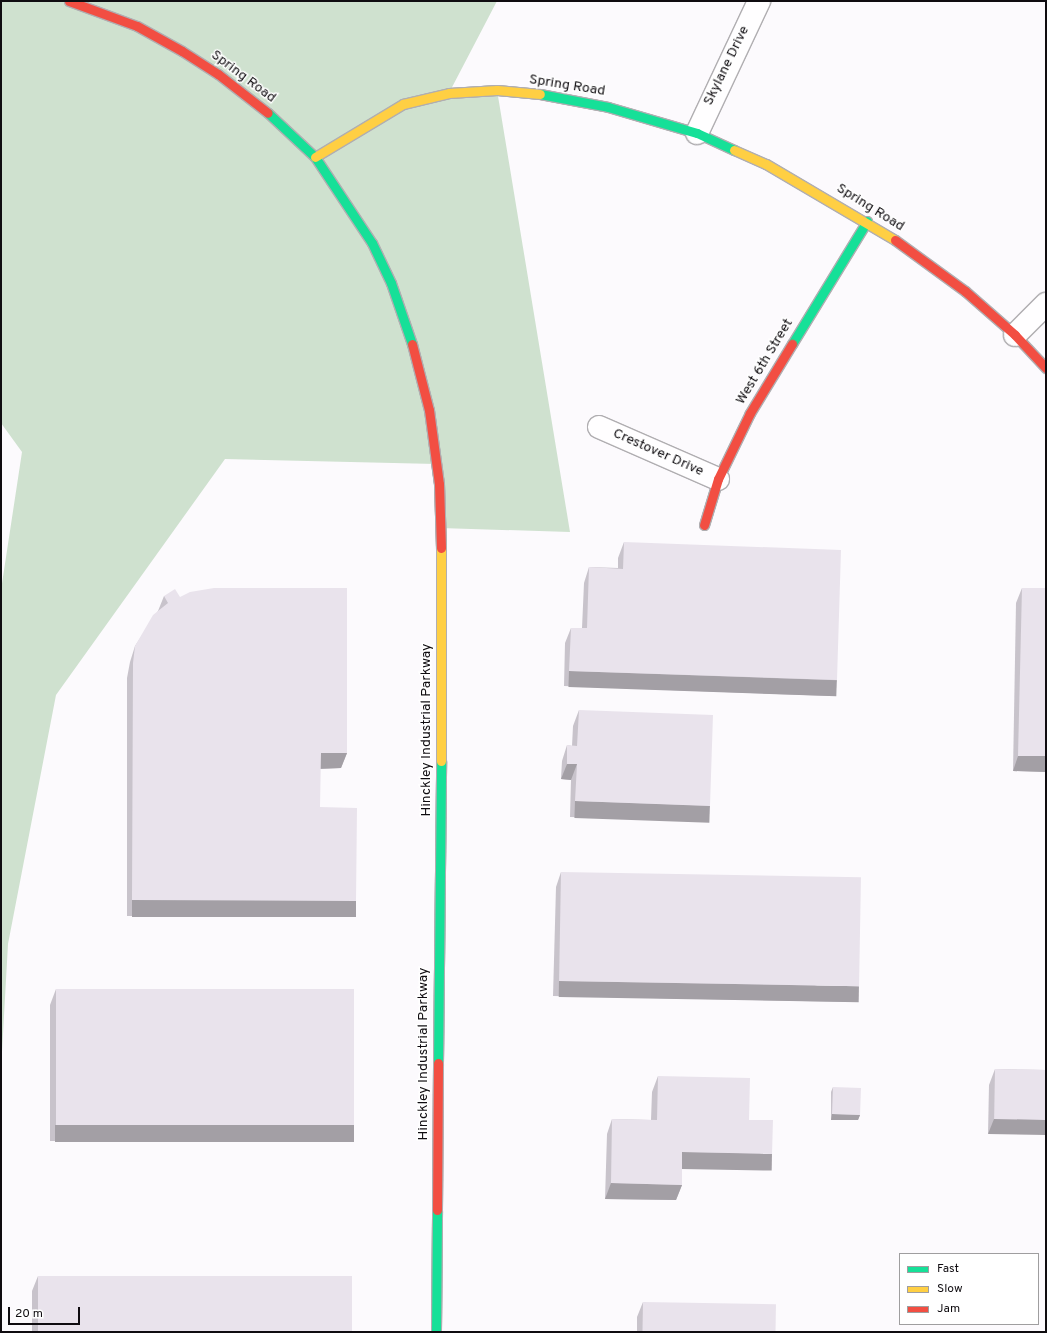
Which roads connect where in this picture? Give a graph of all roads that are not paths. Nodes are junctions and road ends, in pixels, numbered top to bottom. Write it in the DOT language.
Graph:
graph roads {
  1 [pos="69,1"];
  2 [pos="759,1"];
  3 [pos="697,132"];
  4 [pos="315,157"];
  5 [pos="867,221"];
  6 [pos="1046,304"];
  7 [pos="1015,335"];
  8 [pos="1046,368"];
  9 [pos="599,427"];
  10 [pos="718,479"];
  11 [pos="704,525"];
  12 [pos="436,1332"];
  1 -- 4 [label="street, Spring Road"];
  2 -- 3 [label="street, Skylane Drive"];
  3 -- 4 [label="street, Spring Road"];
  3 -- 5 [label="street, Spring Road"];
  4 -- 12 [label="street, Hinckley Industrial Parkway"];
  5 -- 7 [label="street, Spring Road"];
  5 -- 10 [label="street, West 6th Street"];
  6 -- 7 [label="street"];
  7 -- 8 [label="street, Spring Road"];
  9 -- 10 [label="street, Crestover Drive"];
  10 -- 11 [label="street, West 6th Street"];
}
